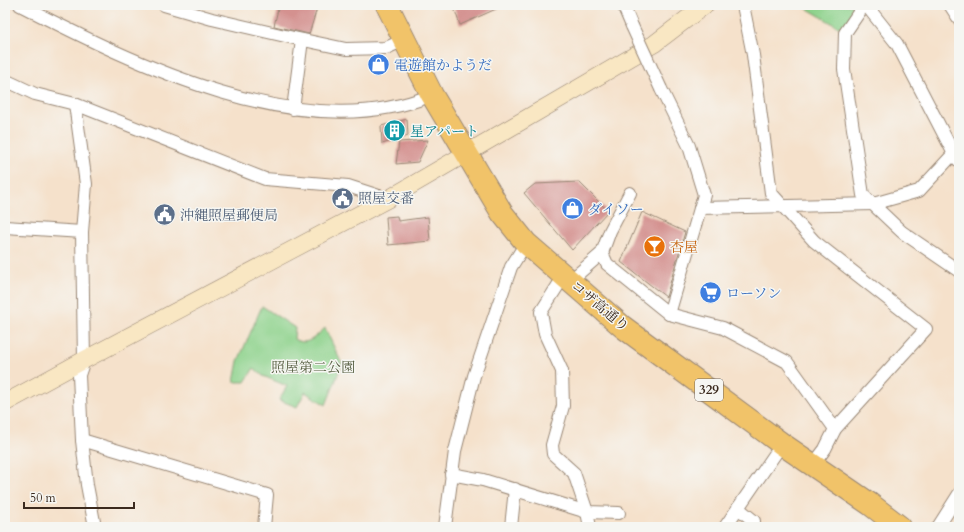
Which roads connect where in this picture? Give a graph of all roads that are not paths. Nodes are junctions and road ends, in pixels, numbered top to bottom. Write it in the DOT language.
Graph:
graph roads {
  1 [pos="20,5"];
  2 [pos="164,5"];
  3 [pos="386,5"];
  4 [pos="623,5"];
  5 [pos="705,5"];
  6 [pos="743,5"];
  7 [pos="865,5"];
  8 [pos="950,5"];
  9 [pos="959,19"];
  10 [pos="302,40"];
  11 [pos="404,40"];
  12 [pos="5,80"];
  13 [pos="432,95"];
  14 [pos="75,104"];
  15 [pos="293,109"];
  16 [pos="467,154"];
  17 [pos="957,154"];
  18 [pos="630,193"];
  19 [pos="388,199"];
  20 [pos="873,204"];
  21 [pos="783,206"];
  22 [pos="700,208"];
  23 [pos="5,227"];
  24 [pos="82,232"];
  25 [pos="526,243"];
  26 [pos="602,253"];
  27 [pos="959,271"];
  28 [pos="567,278"];
  29 [pos="669,314"];
  30 [pos="84,360"];
  31 [pos="5,403"];
  32 [pos="835,429"];
  33 [pos="82,440"];
  34 [pos="782,444"];
  35 [pos="813,465"];
  36 [pos="451,474"];
  37 [pos="516,490"];
  38 [pos="959,494"];
  39 [pos="738,508"];
  40 [pos="587,512"];
  41 [pos="620,513"];
  42 [pos="95,527"];
  43 [pos="264,527"];
  44 [pos="445,527"];
  45 [pos="511,527"];
  46 [pos="590,527"];
  47 [pos="725,527"];
  48 [pos="753,527"];
  49 [pos="900,527"];
  50 [pos="938,527"];
  1 -- 15 [label="street"];
  2 -- 10 [label="street"];
  3 -- 11 [label="highway, コザ高通り / 329"];
  4 -- 22 [label="street, bridge"];
  5 -- 16 [label="street"];
  6 -- 21 [label="street"];
  7 -- 17 [label="street"];
  7 -- 20 [label="street"];
  8 -- 9 [label="street"];
  10 -- 11 [label="street"];
  10 -- 15 [label="street"];
  11 -- 13 [label="highway, コザ高通り / 329"];
  12 -- 14 [label="street"];
  13 -- 15 [label="street"];
  13 -- 16 [label="highway, コザ高通り / 329"];
  14 -- 19 [label="street"];
  14 -- 24 [label="street"];
  16 -- 19 [label="street"];
  16 -- 25 [label="highway, コザ高通り / 329"];
  17 -- 20 [label="street"];
  18 -- 26 [label="street"];
  19 -- 30 [label="street"];
  20 -- 21 [label="street"];
  20 -- 27 [label="street"];
  21 -- 22 [label="street"];
  21 -- 32 [label="street"];
  22 -- 29 [label="street"];
  23 -- 24 [label="street"];
  24 -- 30 [label="street"];
  25 -- 28 [label="highway, コザ高通り / 329"];
  25 -- 36 [label="street"];
  26 -- 28 [label="street"];
  26 -- 29 [label="street"];
  28 -- 34 [label="highway, コザ高通り / 329"];
  28 -- 40 [label="street"];
  29 -- 32 [label="street"];
  30 -- 31 [label="street"];
  30 -- 33 [label="street"];
  32 -- 35 [label="street"];
  33 -- 42 [label="street"];
  33 -- 43 [label="street"];
  34 -- 35 [label="highway, コザ高通り / 329"];
  34 -- 39 [label="street"];
  35 -- 49 [label="highway, コザ高通り / 329"];
  36 -- 37 [label="street"];
  36 -- 44 [label="street"];
  37 -- 40 [label="street"];
  37 -- 45 [label="street"];
  38 -- 50 [label="street"];
  39 -- 47 [label="street"];
  39 -- 48 [label="street"];
  40 -- 41 [label="street"];
  40 -- 46 [label="street"];
}
